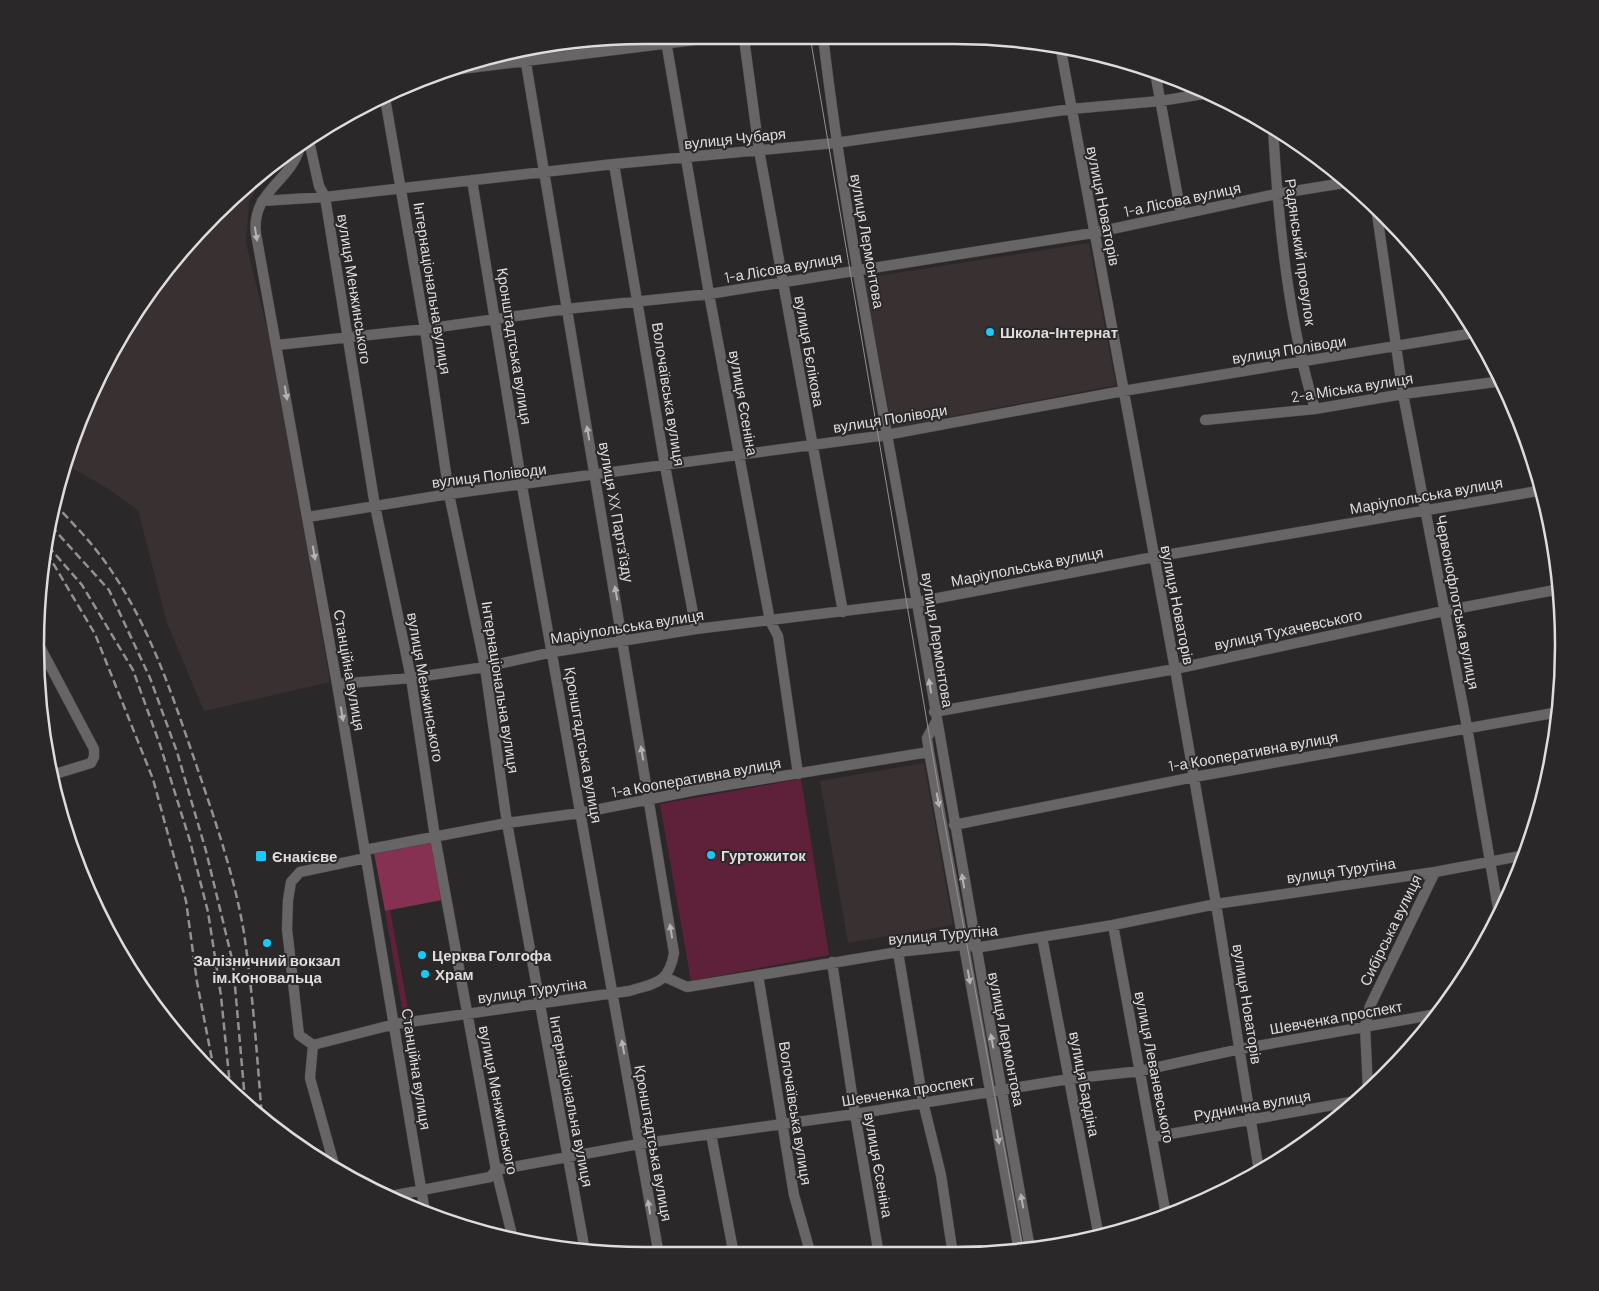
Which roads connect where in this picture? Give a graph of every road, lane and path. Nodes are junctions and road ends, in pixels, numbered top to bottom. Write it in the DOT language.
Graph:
graph roads {
  1 [pos="667,44"];
  2 [pos="745,44"];
  3 [pos="824,44"];
  4 [pos="618,45"];
  5 [pos="1061,54"];
  6 [pos="524,56"];
  7 [pos="1156,80"];
  8 [pos="1196,95"];
  9 [pos="1160,101"];
  10 [pos="386,103"];
  11 [pos="1071,110"];
  12 [pos="1273,136"];
  13 [pos="836,143"];
  14 [pos="310,146"];
  15 [pos="759,150"];
  16 [pos="296,156"];
  17 [pos="686,158"];
  18 [pos="614,164"];
  19 [pos="544,173"];
  20 [pos="472,180"];
  21 [pos="1339,184"];
  22 [pos="401,188"];
  23 [pos="1276,194"];
  24 [pos="325,197"];
  25 [pos="262,201"];
  26 [pos="1181,214"];
  27 [pos="1378,219"];
  28 [pos="1094,233"];
  29 [pos="858,270"];
  30 [pos="782,282"];
  31 [pos="709,294"];
  32 [pos="639,302"];
  33 [pos="566,308"];
  34 [pos="496,320"];
  35 [pos="425,329"];
  36 [pos="1468,334"];
  37 [pos="348,336"];
  38 [pos="278,345"];
  39 [pos="1397,347"];
  40 [pos="1301,362"];
  41 [pos="1494,382"];
  42 [pos="1123,391"];
  43 [pos="1403,394"];
  44 [pos="1315,409"];
  45 [pos="1204,420"];
  46 [pos="886,435"];
  47 [pos="812,446"];
  48 [pos="738,456"];
  49 [pos="665,466"];
  50 [pos="596,476"];
  51 [pos="522,486"];
  52 [pos="1535,492"];
  53 [pos="449,494"];
  54 [pos="375,506"];
  55 [pos="1425,512"];
  56 [pos="308,517"];
  57 [pos="1154,557"];
  58 [pos="1552,590"];
  59 [pos="917,602"];
  60 [pos="1444,611"];
  61 [pos="843,612"];
  62 [pos="770,621"];
  63 [pos="696,629"];
  64 [pos="624,640"];
  65 [pos="553,652"];
  66 [pos="44,659"];
  67 [pos="485,667"];
  68 [pos="1175,669"];
  69 [pos="411,678"];
  70 [pos="337,684"];
  71 [pos="1551,713"];
  72 [pos="935,717"];
  73 [pos="1467,727"];
  74 [pos="929,752"];
  75 [pos="57,773"];
  76 [pos="798,774"];
  77 [pos="1194,777"];
  78 [pos="650,800"];
  79 [pos="580,813"];
  80 [pos="507,823"];
  81 [pos="954,825"];
  82 [pos="435,837"];
  83 [pos="366,854"];
  84 [pos="1516,856"];
  85 [pos="1490,860"];
  86 [pos="1436,872"];
  87 [pos="1497,903"];
  88 [pos="1216,904"];
  89 [pos="1112,925"];
  90 [pos="1042,937"];
  91 [pos="964,945"];
  92 [pos="975,948"];
  93 [pos="898,952"];
  94 [pos="832,962"];
  95 [pos="758,975"];
  96 [pos="665,977"];
  97 [pos="614,994"];
  98 [pos="539,1004"];
  99 [pos="468,1013"];
  100 [pos="1428,1015"];
  101 [pos="395,1024"];
  102 [pos="1365,1026"];
  103 [pos="313,1045"];
  104 [pos="1240,1049"];
  105 [pos="1140,1071"];
  106 [pos="1069,1079"];
  107 [pos="1368,1082"];
  108 [pos="1002,1090"];
  109 [pos="990,1091"];
  110 [pos="923,1102"];
  111 [pos="1344,1103"];
  112 [pos="855,1114"];
  113 [pos="1251,1121"];
  114 [pos="782,1123"];
  115 [pos="711,1134"];
  116 [pos="1153,1137"];
  117 [pos="639,1144"];
  118 [pos="567,1157"];
  119 [pos="333,1159"];
  120 [pos="1258,1165"];
  121 [pos="496,1170"];
  122 [pos="421,1191"];
  123 [pos="400,1195"];
  124 [pos="424,1204"];
  125 [pos="1165,1208"];
  126 [pos="1098,1230"];
  127 [pos="511,1232"];
  128 [pos="1029,1242"];
  129 [pos="1018,1243"];
  130 [pos="585,1244"];
  131 [pos="658,1247"];
  132 [pos="732,1247"];
  133 [pos="809,1247"];
  134 [pos="878,1247"];
  135 [pos="951,1247"];
  1 -- 17 [label="street, вулиця Єсеніна"];
  2 -- 15 [label="street, вулиця Бєлікова"];
  3 -- 13 [label="street, вулиця Лермонтова"];
  4 -- 6 [label="street"];
  5 -- 11 [label="street, вулиця Новаторів"];
  6 -- 19 [label="street, вулиця XX Партз'їзду"];
  7 -- 9 [label="street"];
  8 -- 9 [label="street, вулиця Чубаря"];
  9 -- 11 [label="street, вулиця Чубаря"];
  9 -- 26 [label="street"];
  10 -- 22 [label="street, Інтернаціональна вулиця"];
  11 -- 13 [label="street, вулиця Чубаря"];
  11 -- 28 [label="street, вулиця Новаторів"];
  12 -- 23 [label="street, Радянський провулок"];
  13 -- 15 [label="street, вулиця Чубаря"];
  13 -- 29 [label="street, вулиця Лермонтова"];
  14 -- 24 [label="street, вулиця Менжинського"];
  15 -- 17 [label="street, вулиця Чубаря"];
  15 -- 30 [label="street, вулиця Бєлікова"];
  16 -- 25 [label="street, Станційна вулиця"];
  17 -- 18 [label="street, вулиця Чубаря"];
  17 -- 31 [label="street, вулиця Єсеніна"];
  18 -- 19 [label="street, вулиця Чубаря"];
  18 -- 32 [label="street, Волочаївська вулиця"];
  19 -- 20 [label="street, вулиця Чубаря"];
  19 -- 33 [label="street, вулиця XX Партз'їзду"];
  20 -- 22 [label="street, вулиця Чубаря"];
  20 -- 34 [label="street, Кронштадтська вулиця"];
  21 -- 23 [label="street, 1-а Лісова вулиця"];
  22 -- 24 [label="street, вулиця Чубаря"];
  22 -- 35 [label="street, Інтернаціональна вулиця"];
  23 -- 26 [label="street, 1-а Лісова вулиця"];
  23 -- 40 [label="street, Радянський провулок"];
  24 -- 25 [label="street, вулиця Чубаря"];
  24 -- 37 [label="street, вулиця Менжинського"];
  25 -- 38 [label="street, Станційна вулиця, one-way"];
  26 -- 28 [label="street, 1-а Лісова вулиця"];
  27 -- 39 [label="street, Червонофлотська вулиця"];
  28 -- 29 [label="street, 1-а Лісова вулиця"];
  28 -- 42 [label="street, вулиця Новаторів"];
  29 -- 30 [label="street, 1-а Лісова вулиця"];
  29 -- 46 [label="street, вулиця Лермонтова"];
  30 -- 31 [label="street, 1-а Лісова вулиця"];
  30 -- 47 [label="street, вулиця Бєлікова"];
  31 -- 32 [label="street, 1-а Лісова вулиця"];
  31 -- 48 [label="street, вулиця Єсеніна"];
  32 -- 33 [label="street, 1-а Лісова вулиця"];
  32 -- 49 [label="street, Волочаївська вулиця"];
  33 -- 34 [label="street, 1-а Лісова вулиця"];
  50 -- 33 [label="street, вулиця XX Партз'їзду, one-way"];
  34 -- 35 [label="street, 1-а Лісова вулиця"];
  34 -- 51 [label="street, Кронштадтська вулиця"];
  35 -- 37 [label="street, 1-а Лісова вулиця"];
  35 -- 53 [label="street, Інтернаціональна вулиця"];
  36 -- 39 [label="street, вулиця Поліводи"];
  37 -- 38 [label="street, 1-а Лісова вулиця"];
  37 -- 54 [label="street, вулиця Менжинського"];
  38 -- 56 [label="street, Станційна вулиця, one-way"];
  39 -- 40 [label="street, вулиця Поліводи"];
  39 -- 43 [label="street, Червонофлотська вулиця"];
  40 -- 42 [label="street, вулиця Поліводи"];
  40 -- 44 [label="street, Радянський провулок"];
  41 -- 43 [label="street, 2-а Міська вулиця"];
  42 -- 46 [label="street, вулиця Поліводи"];
  42 -- 57 [label="street, вулиця Новаторів"];
  43 -- 44 [label="street, 2-а Міська вулиця"];
  43 -- 55 [label="street, Червонофлотська вулиця"];
  44 -- 45 [label="street, 2-а Міська вулиця"];
  46 -- 47 [label="street, вулиця Поліводи"];
  46 -- 59 [label="street, вулиця Лермонтова"];
  47 -- 48 [label="street, вулиця Поліводи"];
  47 -- 61 [label="street, вулиця Бєлікова"];
  48 -- 49 [label="street, вулиця Поліводи"];
  48 -- 62 [label="street, вулиця Єсеніна"];
  49 -- 50 [label="street, вулиця Поліводи"];
  49 -- 63 [label="street, Волочаївська вулиця"];
  50 -- 51 [label="street, вулиця Поліводи"];
  64 -- 50 [label="street, вулиця XX Партз'їзду, one-way"];
  51 -- 53 [label="street, вулиця Поліводи"];
  51 -- 65 [label="street, Кронштадтська вулиця"];
  52 -- 55 [label="street, Маріупольська вулиця"];
  53 -- 54 [label="street, вулиця Поліводи"];
  53 -- 67 [label="street, Інтернаціональна вулиця"];
  54 -- 56 [label="street, вулиця Поліводи"];
  54 -- 69 [label="street, вулиця Менжинського"];
  55 -- 57 [label="street, Маріупольська вулиця"];
  55 -- 60 [label="street, Червонофлотська вулиця"];
  56 -- 70 [label="street, Станційна вулиця, one-way"];
  57 -- 59 [label="street, Маріупольська вулиця"];
  57 -- 68 [label="street, вулиця Новаторів"];
  58 -- 60 [label="street, вулиця Тухачевського"];
  59 -- 61 [label="street, Маріупольська вулиця"];
  72 -- 59 [label="street, вулиця Лермонтова, one-way"];
  60 -- 68 [label="street, вулиця Тухачевського"];
  60 -- 73 [label="street, Червонофлотська вулиця"];
  61 -- 62 [label="street, Маріупольська вулиця"];
  62 -- 63 [label="street, Маріупольська вулиця"];
  62 -- 76 [label="street, вулиця Єсеніна"];
  63 -- 64 [label="street, Маріупольська вулиця"];
  64 -- 65 [label="street, Маріупольська вулиця"];
  78 -- 64 [label="street, вулиця XX Партз'їзду, one-way"];
  65 -- 67 [label="street, Маріупольська вулиця"];
  65 -- 79 [label="street, Кронштадтська вулиця"];
  66 -- 75 [label="street"];
  67 -- 69 [label="street, Маріупольська вулиця"];
  67 -- 80 [label="street, Інтернаціональна вулиця"];
  68 -- 72 [label="street, вулиця Тухачевського"];
  68 -- 77 [label="street, вулиця Новаторів"];
  69 -- 70 [label="street, Маріупольська вулиця"];
  69 -- 82 [label="street, вулиця Менжинського"];
  70 -- 83 [label="street, Станційна вулиця, one-way"];
  71 -- 73 [label="street, 1-а Кооперативна вулиця"];
  72 -- 74 [label="street"];
  72 -- 81 [label="street, вулиця Лермонтова"];
  73 -- 77 [label="street, 1-а Кооперативна вулиця"];
  73 -- 85 [label="street, Червонофлотська вулиця"];
  74 -- 76 [label="street, 1-а Кооперативна вулиця"];
  74 -- 91 [label="street, вулиця Лермонтова, one-way"];
  76 -- 78 [label="street, 1-а Кооперативна вулиця"];
  77 -- 81 [label="street, 1-а Кооперативна вулиця"];
  77 -- 88 [label="street, вулиця Новаторів"];
  78 -- 79 [label="street, 1-а Кооперативна вулиця"];
  96 -- 78 [label="street, вулиця XX Партз'їзду, one-way"];
  79 -- 80 [label="street, 1-а Кооперативна вулиця"];
  79 -- 97 [label="street, Кронштадтська вулиця"];
  80 -- 82 [label="street, 1-а Кооперативна вулиця"];
  80 -- 98 [label="street, Інтернаціональна вулиця"];
  92 -- 81 [label="street, вулиця Лермонтова, one-way"];
  82 -- 83 [label="street, 1-а Кооперативна вулиця"];
  82 -- 99 [label="street, вулиця Менжинського"];
  83 -- 101 [label="street, Станційна вулиця"];
  83 -- 103 [label="street, 1-а Кооперативна вулиця"];
  84 -- 85 [label="street, вулиця Турутіна"];
  85 -- 86 [label="street, вулиця Турутіна"];
  85 -- 87 [label="street, Червонофлотська вулиця"];
  86 -- 88 [label="street, вулиця Турутіна"];
  86 -- 102 [label="street, Сибірська вулиця"];
  88 -- 89 [label="street, вулиця Турутіна"];
  88 -- 104 [label="street, вулиця Новаторів"];
  89 -- 90 [label="street, вулиця Турутіна"];
  89 -- 105 [label="street, вулиця Леваневського"];
  90 -- 92 [label="street, вулиця Турутіна"];
  90 -- 106 [label="street, вулиця Бардіна"];
  91 -- 92 [label="street, вулиця Турутіна"];
  91 -- 93 [label="street, вулиця Турутіна"];
  91 -- 109 [label="street, вулиця Лермонтова, one-way"];
  108 -- 92 [label="street, вулиця Лермонтова, one-way"];
  93 -- 94 [label="street, вулиця Турутіна"];
  93 -- 110 [label="street"];
  94 -- 95 [label="street, вулиця Турутіна"];
  94 -- 112 [label="street, вулиця Єсеніна"];
  95 -- 96 [label="street, вулиця Турутіна"];
  95 -- 114 [label="street, Волочаївська вулиця"];
  96 -- 97 [label="street, вулиця Турутіна"];
  97 -- 98 [label="street, вулиця Турутіна"];
  117 -- 97 [label="street, Кронштадтська вулиця, one-way"];
  98 -- 99 [label="street, вулиця Турутіна"];
  98 -- 118 [label="street, Інтернаціональна вулиця"];
  99 -- 101 [label="street, вулиця Турутіна"];
  99 -- 121 [label="street, вулиця Менжинського"];
  100 -- 102 [label="street, Шевченка проспект"];
  101 -- 103 [label="street, вулиця Турутіна"];
  101 -- 122 [label="street, Станційна вулиця"];
  102 -- 104 [label="street, Шевченка проспект"];
  102 -- 107 [label="street, Сибірська вулиця"];
  103 -- 119 [label="street"];
  104 -- 105 [label="street, Шевченка проспект"];
  104 -- 113 [label="street, вулиця Новаторів"];
  105 -- 106 [label="street, Шевченка проспект"];
  105 -- 116 [label="street, вулиця Леваневського"];
  106 -- 108 [label="street, Шевченка проспект"];
  106 -- 126 [label="street, вулиця Бардіна"];
  108 -- 109 [label="street, Шевченка проспект"];
  128 -- 108 [label="street, вулиця Лермонтова, one-way"];
  109 -- 110 [label="street, Шевченка проспект"];
  109 -- 129 [label="street, вулиця Лермонтова, one-way"];
  110 -- 112 [label="street, Шевченка проспект"];
  110 -- 135 [label="street"];
  111 -- 113 [label="street, Руднична вулиця"];
  112 -- 114 [label="street, Шевченка проспект"];
  112 -- 134 [label="street, вулиця Єсеніна"];
  113 -- 116 [label="street, Руднична вулиця"];
  113 -- 120 [label="street, вулиця Новаторів"];
  114 -- 115 [label="street, Шевченка проспект"];
  114 -- 133 [label="street, Волочаївська вулиця"];
  115 -- 117 [label="street, Шевченка проспект"];
  115 -- 132 [label="street"];
  116 -- 125 [label="street, вулиця Леваневського"];
  117 -- 118 [label="street, Шевченка проспект"];
  131 -- 117 [label="street, Кронштадтська вулиця, one-way"];
  118 -- 121 [label="street, Шевченка проспект"];
  118 -- 130 [label="street, Інтернаціональна вулиця"];
  121 -- 122 [label="street, Шевченка проспект"];
  121 -- 127 [label="street, вулиця Менжинського"];
  122 -- 123 [label="street, Шевченка проспект"];
  122 -- 124 [label="street, Станційна вулиця"];
}
